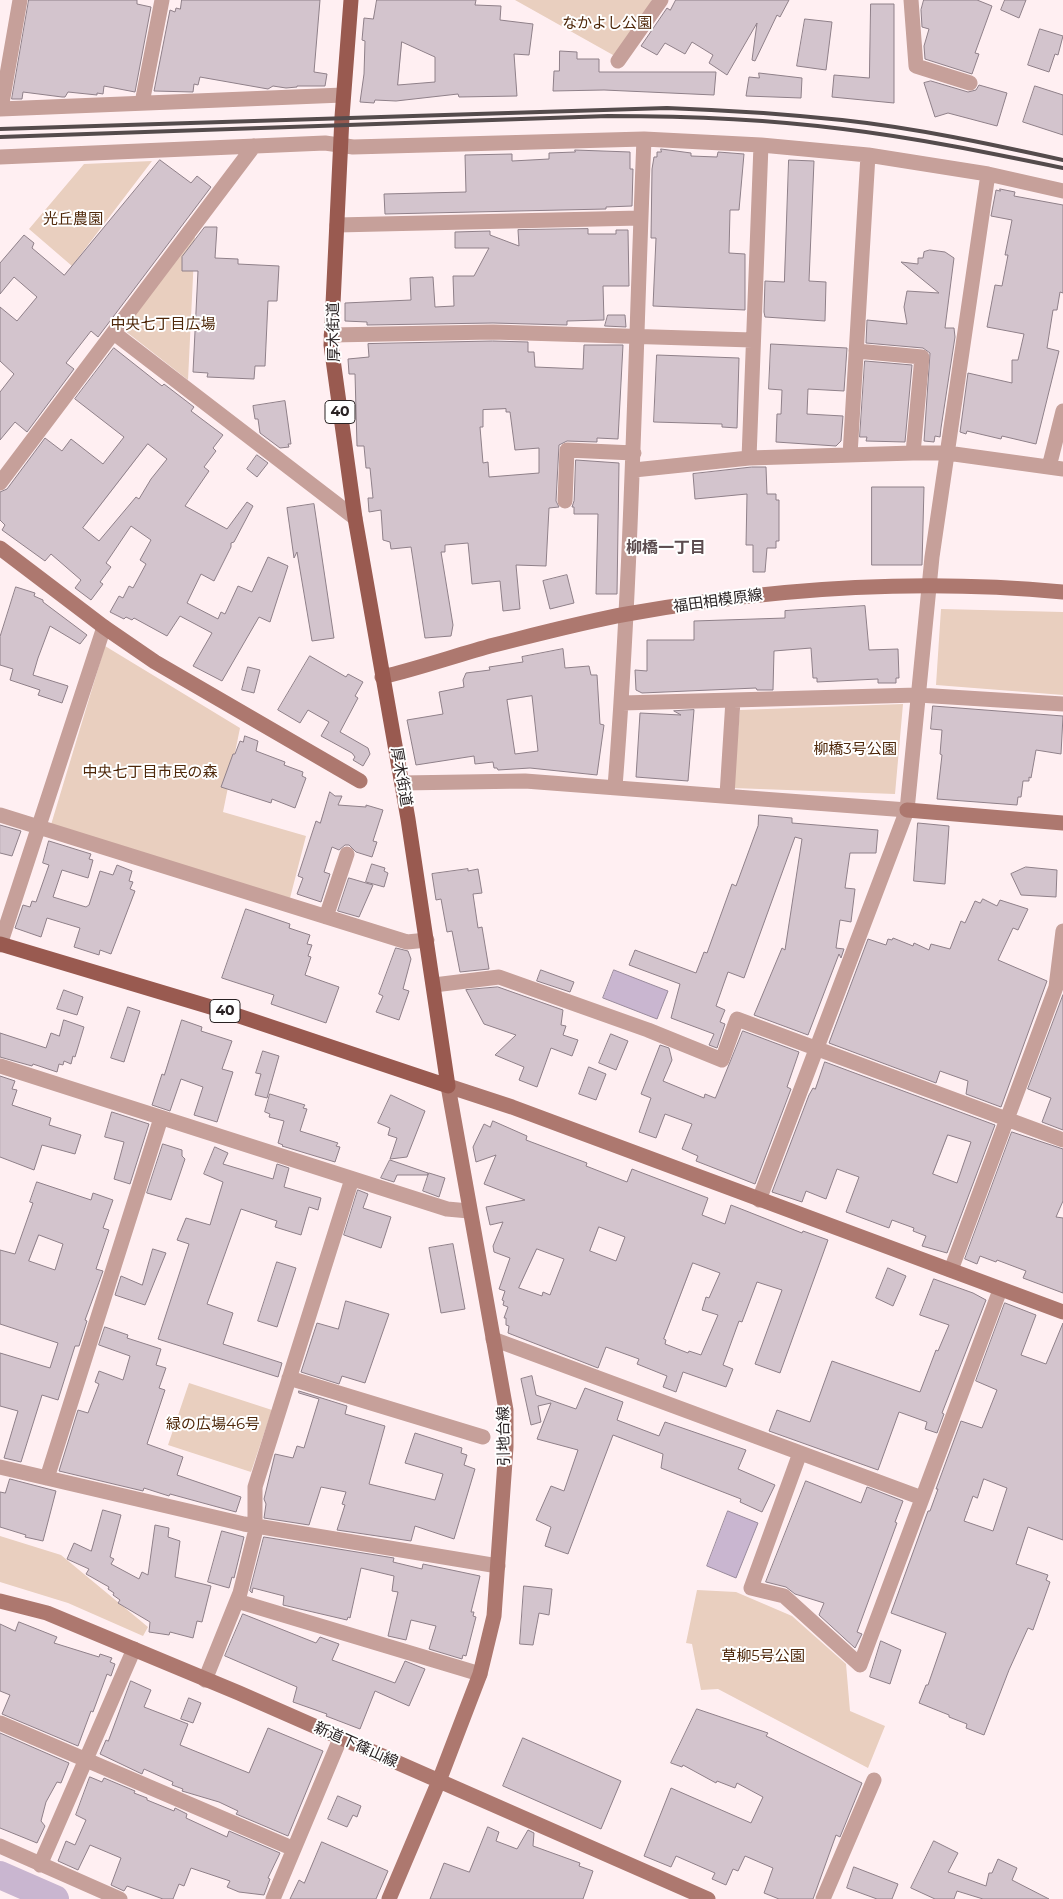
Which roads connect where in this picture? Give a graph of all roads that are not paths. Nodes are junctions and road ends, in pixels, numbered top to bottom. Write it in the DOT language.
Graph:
graph roads {
  1 [pos="20,0"];
  2 [pos="162,0"];
  3 [pos="352,0"];
  4 [pos="661,0"];
  5 [pos="911,0"];
  6 [pos="618,61"];
  7 [pos="970,82"];
  8 [pos="343,95"];
  9 [pos="142,103"];
  10 [pos="0,109"];
  11 [pos="644,139"];
  12 [pos="342,145"];
  13 [pos="761,145"];
  14 [pos="254,146"];
  15 [pos="868,154"];
  16 [pos="0,157"];
  17 [pos="988,174"];
  18 [pos="1063,191"];
  19 [pos="640,218"];
  20 [pos="337,225"];
  21 [pos="114,334"];
  22 [pos="331,335"];
  23 [pos="637,335"];
  24 [pos="752,340"];
  25 [pos="856,351"];
  26 [pos="1063,411"];
  27 [pos="913,453"];
  28 [pos="947,453"];
  29 [pos="634,454"];
  30 [pos="850,455"];
  31 [pos="749,458"];
  32 [pos="1056,468"];
  33 [pos="634,470"];
  34 [pos="0,483"];
  35 [pos="565,501"];
  36 [pos="355,518"];
  37 [pos="0,548"];
  38 [pos="930,585"];
  39 [pos="1063,592"];
  40 [pos="627,614"];
  41 [pos="104,627"];
  42 [pos="382,677"];
  43 [pos="918,695"];
  44 [pos="733,700"];
  45 [pos="622,703"];
  46 [pos="1063,704"];
  47 [pos="360,781"];
  48 [pos="402,783"];
  49 [pos="615,787"];
  50 [pos="726,795"];
  51 [pos="907,810"];
  52 [pos="0,815"];
  53 [pos="1063,823"];
  54 [pos="37,827"];
  55 [pos="347,854"];
  56 [pos="326,917"];
  57 [pos="1063,931"];
  58 [pos="427,940"];
  59 [pos="0,944"];
  60 [pos="434,985"];
  61 [pos="817,1049"];
  62 [pos="0,1066"];
  63 [pos="448,1086"];
  64 [pos="160,1118"];
  65 [pos="1007,1120"];
  66 [pos="1063,1140"];
  67 [pos="352,1179"];
  68 [pos="760,1200"];
  69 [pos="469,1211"];
  70 [pos="951,1270"];
  71 [pos="1000,1290"];
  72 [pos="1063,1312"];
  73 [pos="493,1339"];
  74 [pos="289,1378"];
  75 [pos="482,1436"];
  76 [pos="800,1453"];
  77 [pos="0,1467"];
  78 [pos="47,1478"];
  79 [pos="922,1498"];
  80 [pos="254,1526"];
  81 [pos="498,1566"];
  82 [pos="0,1601"];
  83 [pos="237,1601"];
  84 [pos="134,1650"];
  85 [pos="480,1674"];
  86 [pos="205,1680"];
  87 [pos="0,1723"];
  88 [pos="340,1739"];
  89 [pos="86,1761"];
  90 [pos="874,1780"];
  91 [pos="439,1781"];
  92 [pos="0,1846"];
  93 [pos="294,1849"];
  94 [pos="40,1865"];
  95 [pos="120,1899"];
  96 [pos="273,1899"];
  97 [pos="389,1899"];
  98 [pos="708,1899"];
  99 [pos="823,1899"];
  1 -- 10 [label="street"];
  2 -- 9 [label="street"];
  3 -- 8 [label="main road, 厚木街道 / 40"];
  4 -- 6 [label="street"];
  5 -- 7 [label="street"];
  8 -- 9 [label="street"];
  8 -- 12 [label="main road, 厚木街道 / 40"];
  9 -- 10 [label="street"];
  11 -- 12 [label="street"];
  11 -- 13 [label="street"];
  11 -- 19 [label="street"];
  12 -- 14 [label="street"];
  12 -- 20 [label="main road, 厚木街道 / 40"];
  13 -- 15 [label="street"];
  13 -- 24 [label="street"];
  14 -- 16 [label="street"];
  14 -- 21 [label="street"];
  15 -- 17 [label="street"];
  15 -- 25 [label="street"];
  17 -- 18 [label="street"];
  17 -- 28 [label="street"];
  19 -- 20 [label="street"];
  19 -- 23 [label="street"];
  20 -- 22 [label="main road, 厚木街道 / 40"];
  21 -- 34 [label="street"];
  21 -- 36 [label="street"];
  22 -- 23 [label="street"];
  22 -- 36 [label="main road, 厚木街道 / 40"];
  23 -- 24 [label="street"];
  23 -- 29 [label="street"];
  24 -- 31 [label="street"];
  25 -- 27 [label="street"];
  25 -- 30 [label="street"];
  26 -- 32 [label="street"];
  27 -- 28 [label="street"];
  27 -- 30 [label="street"];
  28 -- 32 [label="street"];
  28 -- 38 [label="street"];
  29 -- 33 [label="street"];
  29 -- 35 [label="street"];
  30 -- 31 [label="street"];
  31 -- 33 [label="street"];
  33 -- 40 [label="street"];
  36 -- 42 [label="main road, 厚木街道 / 40"];
  37 -- 41 [label="street"];
  38 -- 39 [label="street, 福田相模原線"];
  38 -- 40 [label="street, 福田相模原線"];
  38 -- 43 [label="street"];
  40 -- 42 [label="street, 福田相模原線"];
  40 -- 45 [label="street"];
  41 -- 47 [label="street"];
  41 -- 54 [label="street"];
  42 -- 48 [label="main road, 厚木街道 / 40"];
  43 -- 44 [label="street"];
  43 -- 46 [label="street"];
  43 -- 51 [label="street"];
  44 -- 45 [label="street"];
  44 -- 50 [label="street"];
  45 -- 49 [label="street"];
  48 -- 49 [label="street"];
  48 -- 58 [label="main road, 厚木街道 / 40"];
  49 -- 50 [label="street"];
  50 -- 51 [label="street"];
  51 -- 53 [label="street"];
  51 -- 61 [label="street"];
  52 -- 54 [label="street"];
  54 -- 56 [label="street"];
  54 -- 59 [label="street"];
  55 -- 56 [label="street"];
  56 -- 58 [label="street"];
  57 -- 65 [label="street"];
  58 -- 60 [label="main road, 厚木街道 / 40"];
  59 -- 63 [label="main road, 40"];
  60 -- 61 [label="street"];
  60 -- 63 [label="main road, 厚木街道 / 40"];
  61 -- 65 [label="street"];
  61 -- 68 [label="street"];
  62 -- 64 [label="street"];
  63 -- 68 [label="street"];
  63 -- 69 [label="street, 引地台線"];
  64 -- 67 [label="street"];
  64 -- 78 [label="street"];
  65 -- 66 [label="street"];
  65 -- 70 [label="street"];
  67 -- 69 [label="street"];
  67 -- 74 [label="street"];
  68 -- 70 [label="street"];
  69 -- 73 [label="street, 引地台線"];
  70 -- 71 [label="street"];
  71 -- 72 [label="street"];
  71 -- 79 [label="street"];
  73 -- 76 [label="street"];
  73 -- 81 [label="street, 引地台線"];
  74 -- 75 [label="street"];
  74 -- 80 [label="street"];
  76 -- 79 [label="street"];
  76 -- 79 [label="street"];
  77 -- 78 [label="street"];
  78 -- 80 [label="street"];
  80 -- 81 [label="street"];
  80 -- 83 [label="street"];
  81 -- 85 [label="street, 引地台線"];
  82 -- 84 [label="street, 新道下篠山線"];
  83 -- 85 [label="street"];
  83 -- 86 [label="street"];
  84 -- 86 [label="street, 新道下篠山線"];
  84 -- 89 [label="street"];
  85 -- 91 [label="street, 引地台線"];
  86 -- 88 [label="street, 新道下篠山線"];
  87 -- 89 [label="street"];
  88 -- 91 [label="street, 新道下篠山線"];
  88 -- 93 [label="street"];
  89 -- 93 [label="street"];
  89 -- 94 [label="street"];
  90 -- 99 [label="street"];
  91 -- 97 [label="street, 引地台線"];
  91 -- 98 [label="street, 新道下篠山線"];
  92 -- 94 [label="street"];
  93 -- 96 [label="street"];
  94 -- 95 [label="street"];
}
